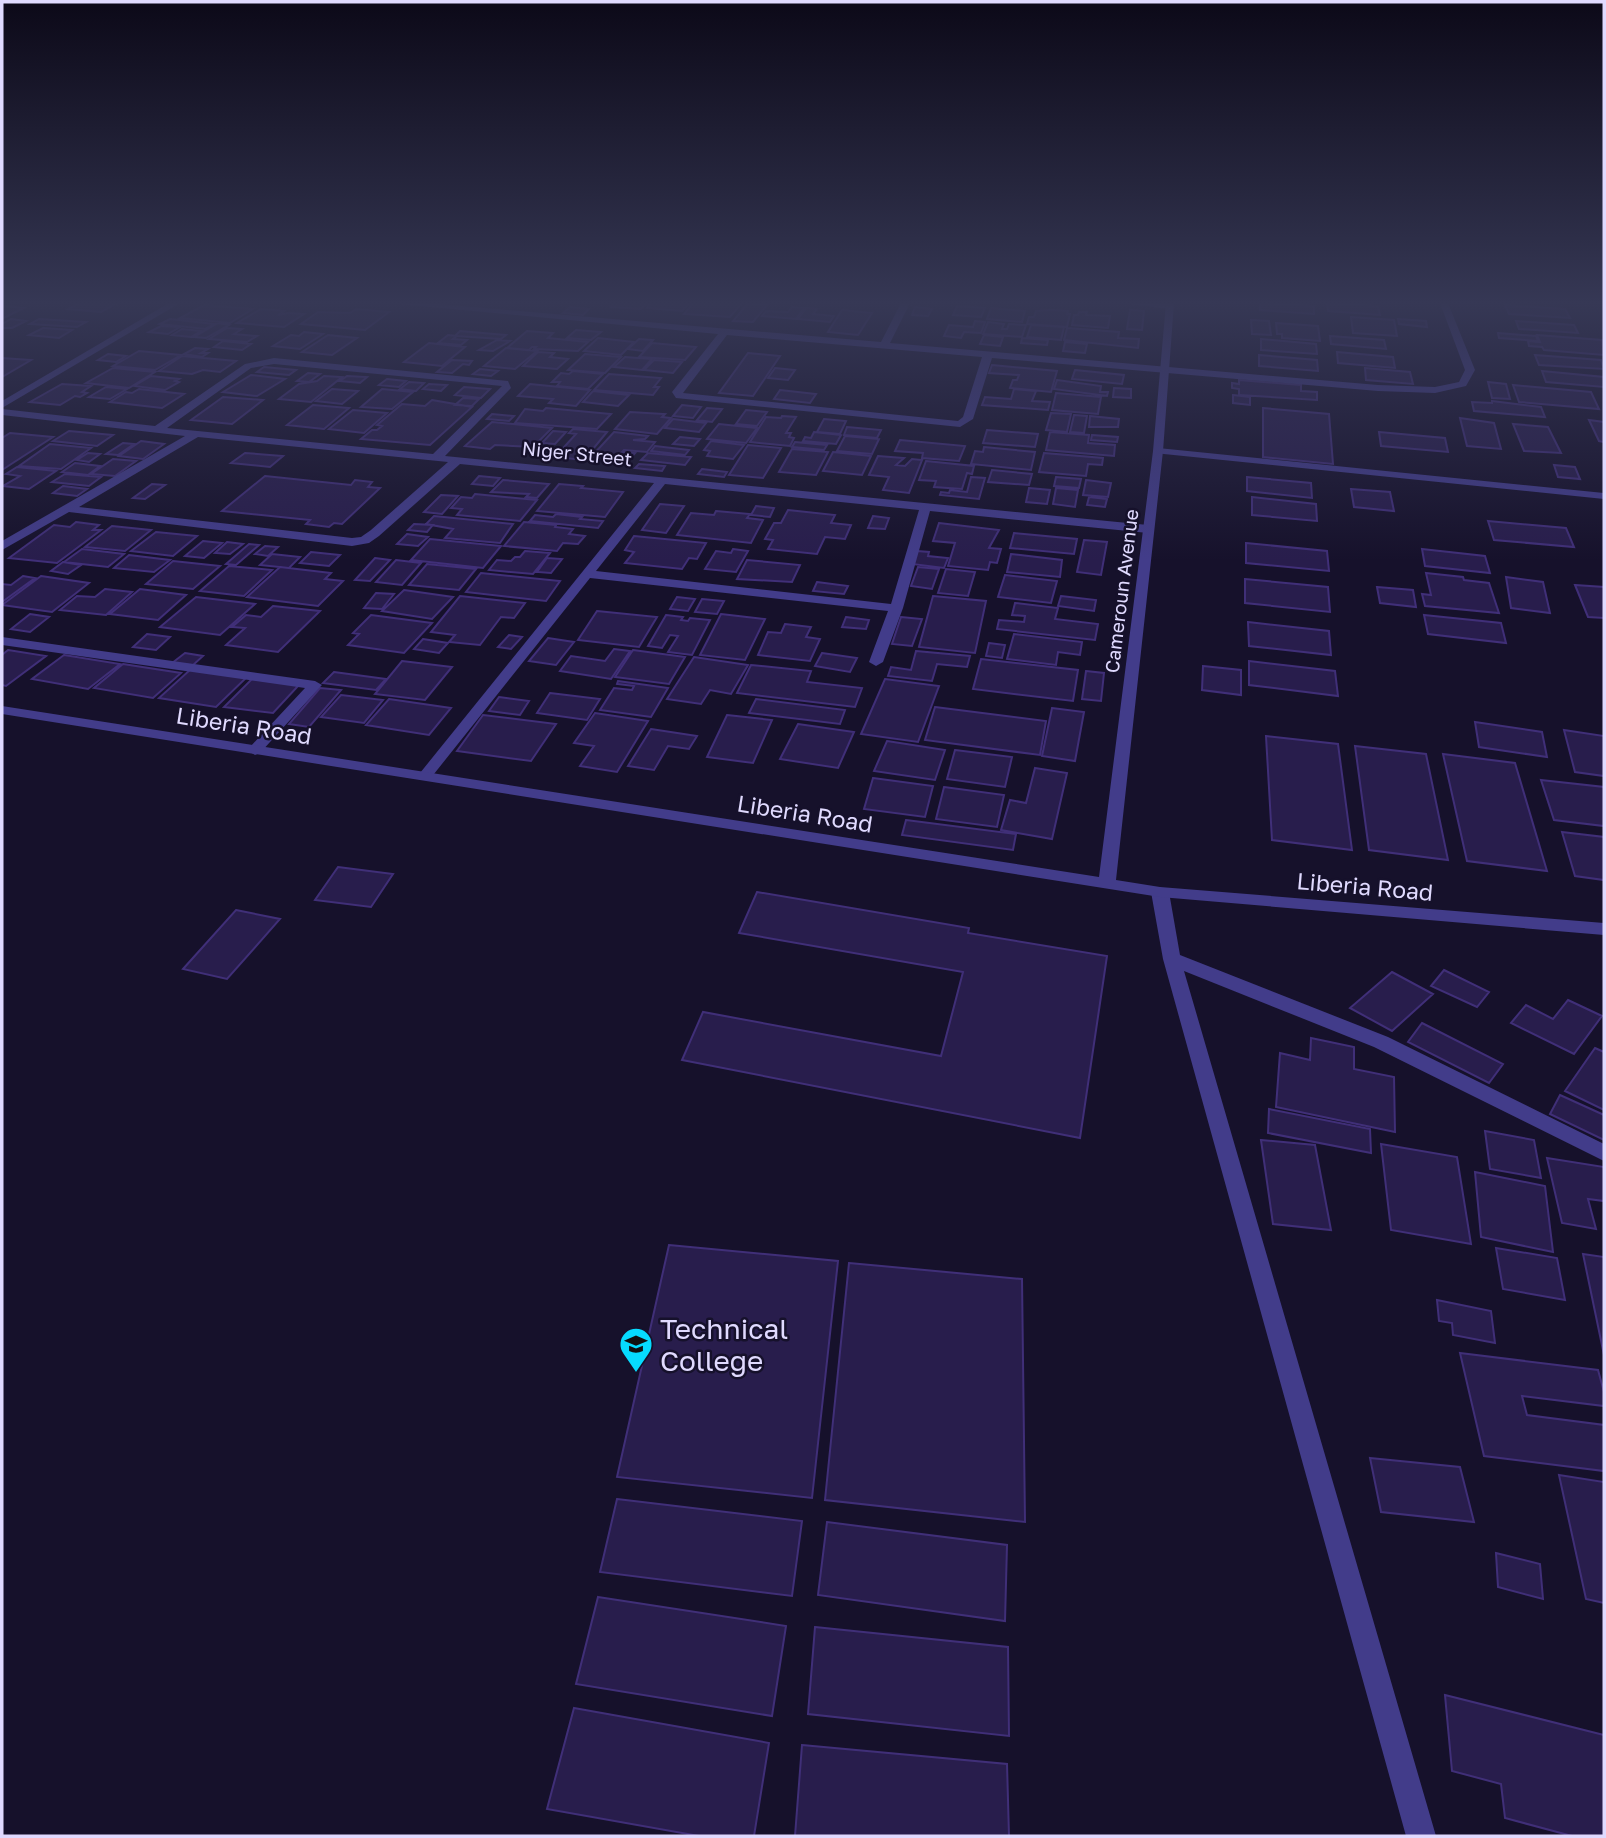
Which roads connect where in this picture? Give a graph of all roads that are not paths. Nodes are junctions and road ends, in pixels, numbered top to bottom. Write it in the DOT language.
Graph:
graph roads {
  1 [pos="27,389"];
  2 [pos="216,389"];
  3 [pos="505,389"];
  4 [pos="680,389"];
  5 [pos="977,389"];
  6 [pos="1164,389"];
  7 [pos="1400,389"];
  8 [pos="1442,389"];
  9 [pos="4,402"];
  10 [pos="2,412"];
  11 [pos="157,430"];
  12 [pos="196,434"];
  13 [pos="1158,451"];
  14 [pos="437,457"];
  15 [pos="459,459"];
  16 [pos="663,480"];
  17 [pos="1604,496"];
  18 [pos="926,506"];
  19 [pos="69,509"];
  20 [pos="1148,529"];
  21 [pos="2,546"];
  22 [pos="587,574"];
  23 [pos="896,608"];
  24 [pos="2,641"];
  25 [pos="876,662"];
  26 [pos="2,710"];
  27 [pos="256,751"];
  28 [pos="425,776"];
  29 [pos="1107,884"];
  30 [pos="1160,892"];
  31 [pos="1604,929"];
  32 [pos="1172,959"];
  33 [pos="1604,1153"];
  34 [pos="1421,1836"];
  1 -- 9 [label="street"];
  2 -- 11 [label="street"];
  3 -- 14 [label="street"];
  4 -- 5 [label="street"];
  6 -- 13 [label="street, Cameroun Avenue"];
  7 -- 8 [label="street"];
  10 -- 11 [label="street, Niger Street"];
  11 -- 12 [label="street, Niger Street"];
  12 -- 14 [label="street, Niger Street"];
  12 -- 19 [label="street"];
  13 -- 17 [label="street"];
  13 -- 20 [label="street, Cameroun Avenue"];
  14 -- 15 [label="street, Niger Street"];
  15 -- 16 [label="street, Niger Street"];
  15 -- 19 [label="street"];
  16 -- 18 [label="street, Niger Street"];
  16 -- 22 [label="street"];
  18 -- 20 [label="street, Niger Street"];
  18 -- 23 [label="street"];
  19 -- 21 [label="street"];
  20 -- 29 [label="street, Cameroun Avenue"];
  22 -- 23 [label="street"];
  22 -- 28 [label="street"];
  23 -- 25 [label="street"];
  24 -- 27 [label="street"];
  26 -- 27 [label="street, Liberia Road"];
  27 -- 28 [label="street, Liberia Road"];
  28 -- 29 [label="street, Liberia Road"];
  29 -- 30 [label="street, Liberia Road"];
  30 -- 31 [label="street, Liberia Road"];
  30 -- 32 [label="street"];
  32 -- 33 [label="street"];
  32 -- 34 [label="street"];
}
